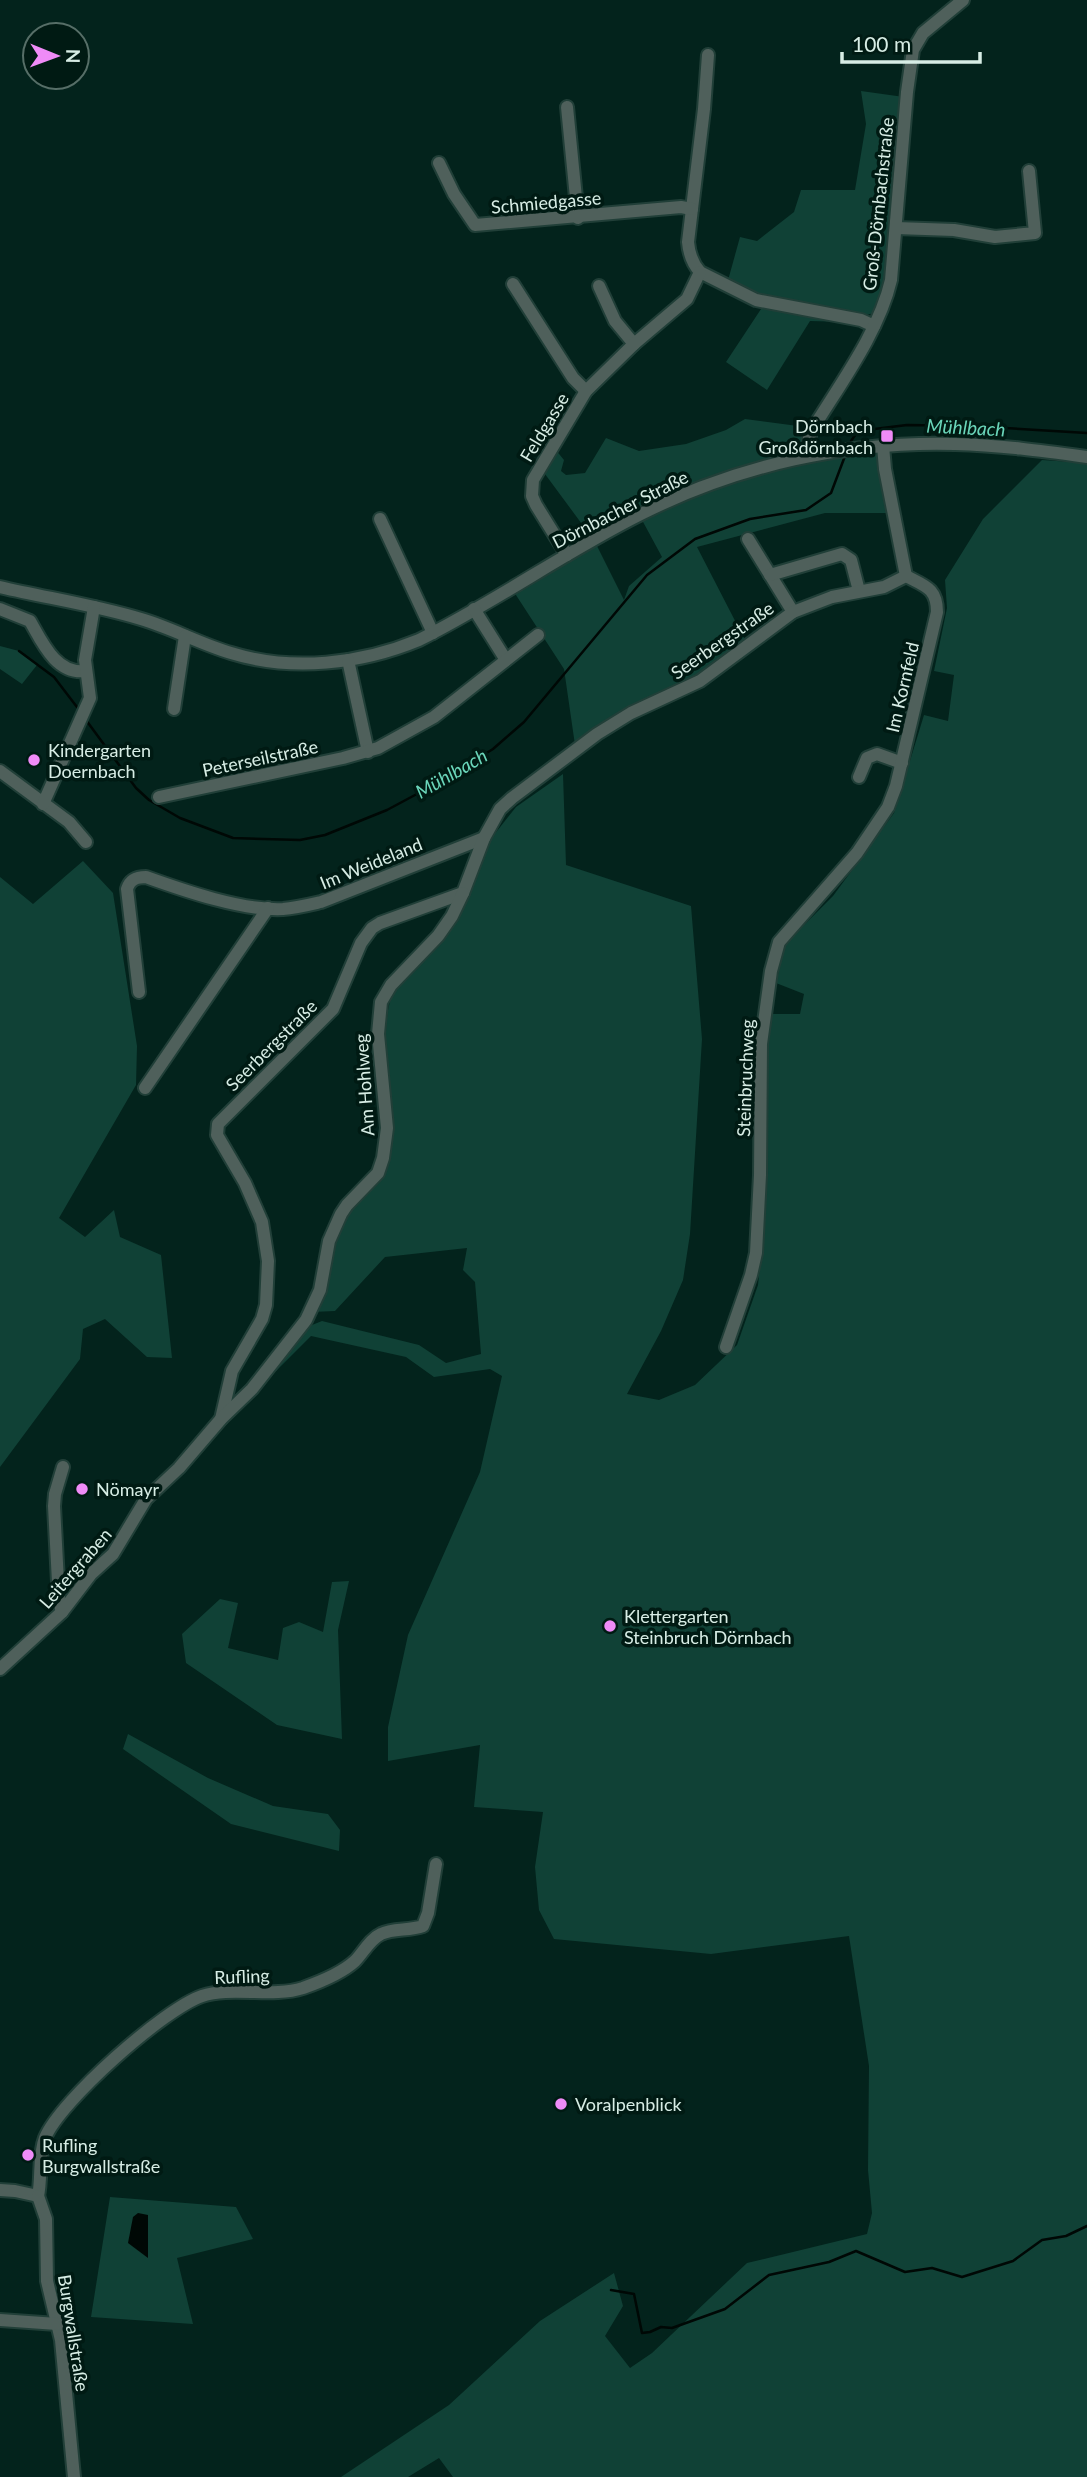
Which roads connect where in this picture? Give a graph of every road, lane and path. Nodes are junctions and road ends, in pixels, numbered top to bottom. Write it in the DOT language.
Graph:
graph roads {
  1 [pos="963,0"];
  2 [pos="708,55"];
  3 [pos="567,107"];
  4 [pos="439,163"];
  5 [pos="1029,170"];
  6 [pos="692,209"];
  7 [pos="578,218"];
  8 [pos="896,228"];
  9 [pos="700,272"];
  10 [pos="513,284"];
  11 [pos="599,286"];
  12 [pos="874,326"];
  13 [pos="634,344"];
  14 [pos="586,391"];
  15 [pos="883,446"];
  16 [pos="808,456"];
  17 [pos="1087,457"];
  18 [pos="380,519"];
  19 [pos="748,540"];
  20 [pos="567,555"];
  21 [pos="770,575"];
  22 [pos="906,576"];
  23 [pos="0,587"];
  24 [pos="859,591"];
  25 [pos="94,607"];
  26 [pos="0,609"];
  27 [pos="474,609"];
  28 [pos="793,612"];
  29 [pos="433,633"];
  30 [pos="538,635"];
  31 [pos="185,636"];
  32 [pos="348,660"];
  33 [pos="506,660"];
  34 [pos="86,671"];
  35 [pos="174,709"];
  36 [pos="368,751"];
  37 [pos="902,763"];
  38 [pos="0,771"];
  39 [pos="859,777"];
  40 [pos="159,797"];
  41 [pos="43,804"];
  42 [pos="484,838"];
  43 [pos="86,842"];
  44 [pos="463,893"];
  45 [pos="268,908"];
  46 [pos="139,992"];
  47 [pos="145,1088"];
  48 [pos="726,1347"];
  49 [pos="221,1419"];
  50 [pos="63,1467"];
  51 [pos="62,1612"];
  52 [pos="0,1669"];
  53 [pos="436,1864"];
  54 [pos="43,2147"];
  55 [pos="0,2190"];
  56 [pos="38,2196"];
  57 [pos="0,2320"];
  58 [pos="57,2324"];
  59 [pos="74,2477"];
  1 -- 8 [label="street, Groß-Dörnbachstraße"];
  2 -- 6 [label="street"];
  3 -- 7 [label="street"];
  4 -- 7 [label="street, Schmiedgasse"];
  5 -- 8 [label="street"];
  6 -- 7 [label="street, Schmiedgasse"];
  6 -- 9 [label="street"];
  8 -- 12 [label="street, Groß-Dörnbachstraße"];
  9 -- 12 [label="street"];
  9 -- 13 [label="street, Feldgasse"];
  10 -- 14 [label="street, Feldgasse"];
  11 -- 13 [label="street"];
  12 -- 16 [label="street, Groß-Dörnbachstraße"];
  13 -- 14 [label="street, Feldgasse"];
  14 -- 20 [label="street, Feldgasse"];
  15 -- 16 [label="street, Dörnbacher Straße"];
  15 -- 17 [label="street, Dörnbacher Straße"];
  15 -- 22 [label="street"];
  16 -- 20 [label="street, Dörnbacher Straße"];
  18 -- 29 [label="street"];
  19 -- 21 [label="street, Seerbergstraße"];
  20 -- 27 [label="street, Dörnbacher Straße"];
  21 -- 24 [label="street, Seerbergstraße"];
  21 -- 28 [label="street, Seerbergstraße"];
  22 -- 24 [label="street, Seerbergstraße"];
  22 -- 37 [label="street, Im Kornfeld"];
  23 -- 25 [label="street, Dörnbacher Straße"];
  24 -- 28 [label="street, Seerbergstraße"];
  25 -- 31 [label="street, Dörnbacher Straße"];
  25 -- 34 [label="street"];
  26 -- 34 [label="street"];
  27 -- 29 [label="street, Dörnbacher Straße"];
  27 -- 33 [label="street"];
  28 -- 42 [label="street, Seerbergstraße"];
  29 -- 32 [label="street, Dörnbacher Straße"];
  30 -- 33 [label="street, Peterseilstraße"];
  31 -- 32 [label="street, Dörnbacher Straße"];
  31 -- 35 [label="street"];
  32 -- 36 [label="street"];
  33 -- 36 [label="street, Peterseilstraße"];
  34 -- 41 [label="street"];
  36 -- 40 [label="street, Peterseilstraße"];
  37 -- 39 [label="street, Im Kornfeld"];
  37 -- 48 [label="street, Steinbruchweg"];
  38 -- 41 [label="street"];
  41 -- 43 [label="street"];
  42 -- 44 [label="street, Seerbergstraße"];
  42 -- 45 [label="street, Im Weideland"];
  44 -- 49 [label="street, Am Hohlweg"];
  44 -- 49 [label="street, Seerbergstraße"];
  45 -- 46 [label="street, Im Weideland"];
  45 -- 47 [label="street"];
  49 -- 51 [label="street, Leitergraben"];
  50 -- 51 [label="street"];
  51 -- 52 [label="street, Leitergraben"];
  53 -- 54 [label="street, Rufling"];
  54 -- 56 [label="street, Burgwallstraße"];
  55 -- 56 [label="street"];
  56 -- 58 [label="street, Burgwallstraße"];
  57 -- 58 [label="street"];
  58 -- 59 [label="street, Burgwallstraße"];
}
